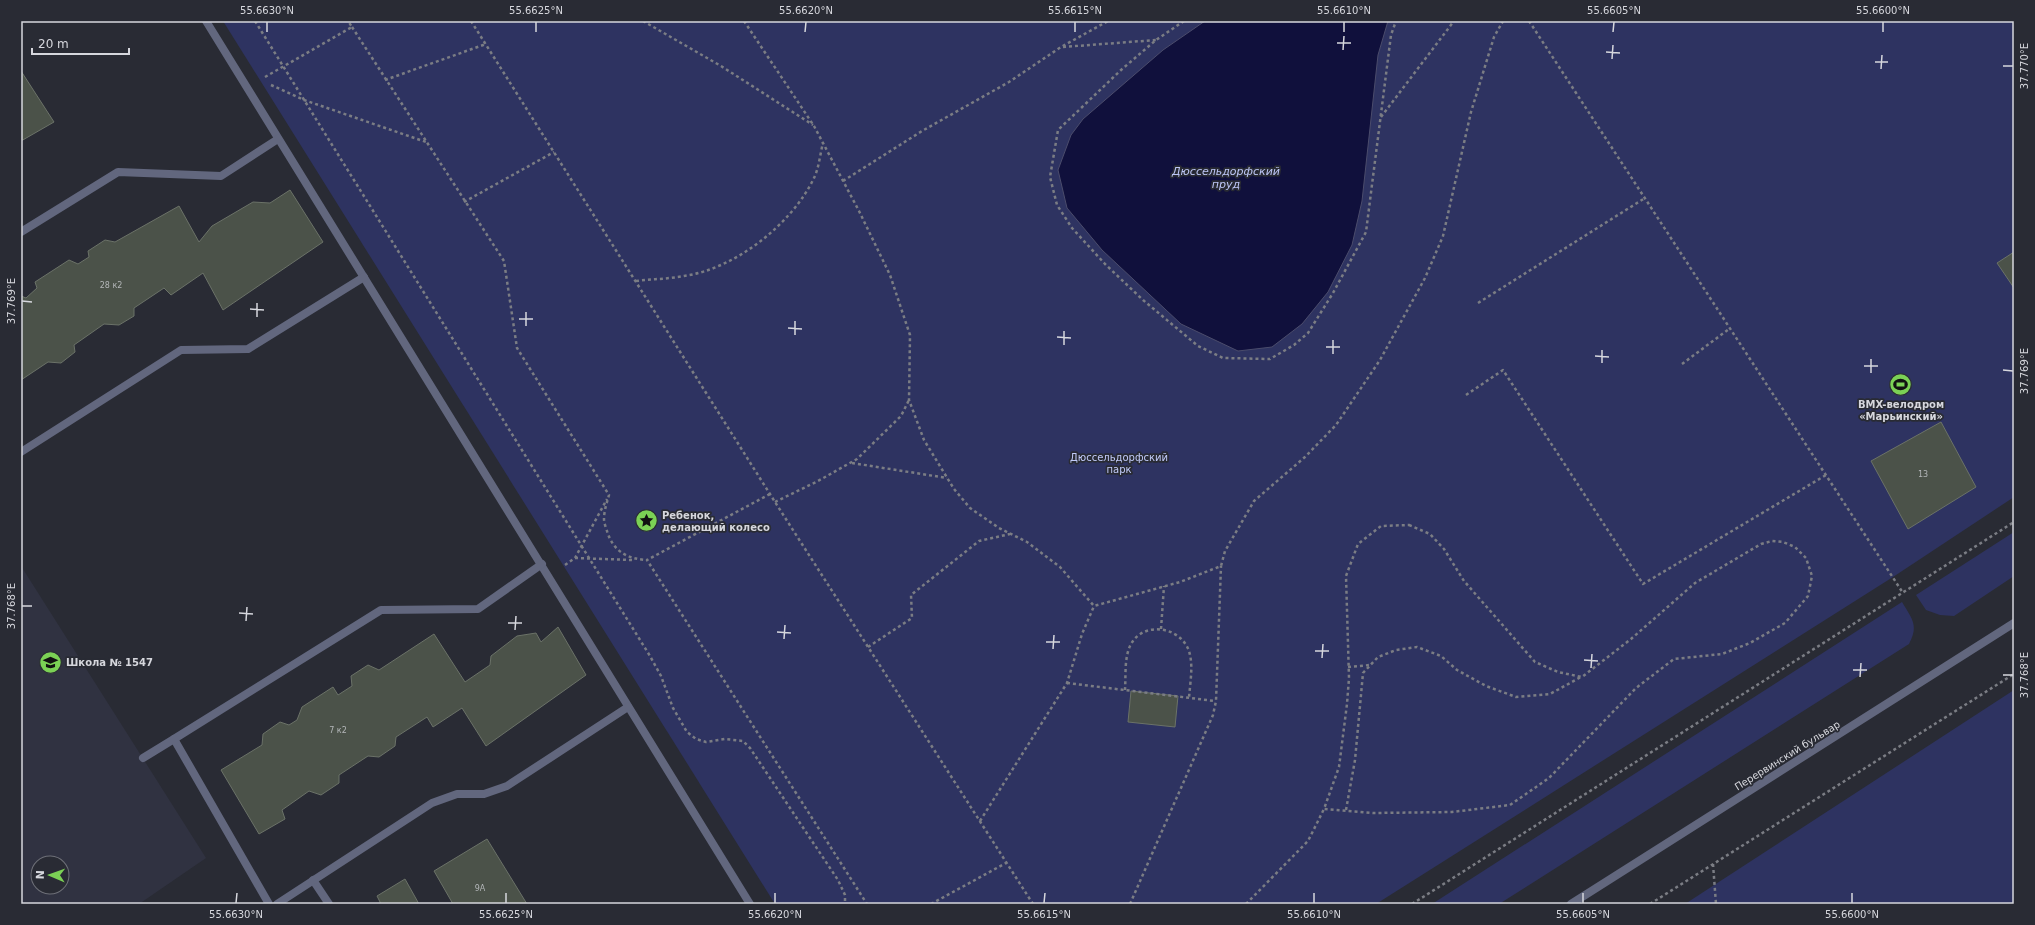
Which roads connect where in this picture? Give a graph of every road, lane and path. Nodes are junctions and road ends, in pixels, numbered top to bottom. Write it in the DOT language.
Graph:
graph roads {
  1 [pos="206,21"];
  2 [pos="255,21"];
  3 [pos="348,21"];
  4 [pos="471,21"];
  5 [pos="643,21"];
  6 [pos="744,21"];
  7 [pos="1108,21"];
  8 [pos="1184,21"];
  9 [pos="1396,21"];
  10 [pos="1454,21"];
  11 [pos="1504,21"];
  12 [pos="1530,21"];
  13 [pos="352,27"];
  14 [pos="1156,40"];
  15 [pos="486,44"];
  16 [pos="1061,47"];
  17 [pos="283,65"];
  18 [pos="260,80"];
  19 [pos="385,80"];
  20 [pos="266,83"];
  21 [pos="304,100"];
  22 [pos="1381,118"];
  23 [pos="814,126"];
  24 [pos="278,139"];
  25 [pos="426,142"];
  26 [pos="823,143"];
  27 [pos="554,152"];
  28 [pos="843,181"];
  29 [pos="1645,198"];
  30 [pos="464,202"];
  31 [pos="21,232"];
  32 [pos="364,277"];
  33 [pos="636,281"];
  34 [pos="1478,304"];
  35 [pos="1730,329"];
  36 [pos="1682,364"];
  37 [pos="1466,395"];
  38 [pos="909,400"];
  39 [pos="21,452"];
  40 [pos="852,462"];
  41 [pos="1826,475"];
  42 [pos="947,478"];
  43 [pos="770,494"];
  44 [pos="609,495"];
  45 [pos="775,502"];
  46 [pos="2014,522"];
  47 [pos="1010,534"];
  48 [pos="582,546"];
  49 [pos="575,558"];
  50 [pos="589,559"];
  51 [pos="647,560"];
  52 [pos="542,564"];
  53 [pos="1221,566"];
  54 [pos="549,576"];
  55 [pos="1164,586"];
  56 [pos="1903,593"];
  57 [pos="1094,606"];
  58 [pos="2014,623"];
  59 [pos="1161,629"];
  60 [pos="868,647"];
  61 [pos="1370,665"];
  62 [pos="1348,667"];
  63 [pos="2014,674"];
  64 [pos="1582,677"];
  65 [pos="1067,683"];
  66 [pos="1125,690"];
  67 [pos="1189,698"];
  68 [pos="1216,701"];
  69 [pos="628,707"];
  70 [pos="174,739"];
  71 [pos="143,758"];
  72 [pos="1324,809"];
  73 [pos="1346,810"];
  74 [pos="980,821"];
  75 [pos="1006,863"];
  76 [pos="1713,864"];
  77 [pos="312,880"];
  78 [pos="268,904"];
  79 [pos="277,904"];
  80 [pos="329,904"];
  81 [pos="750,904"];
  82 [pos="845,904"];
  83 [pos="867,904"];
  84 [pos="931,904"];
  85 [pos="1033,904"];
  86 [pos="1130,904"];
  87 [pos="1246,904"];
  88 [pos="1412,904"];
  89 [pos="1571,904"];
  90 [pos="1650,904"];
  91 [pos="1716,904"];
  1 -- 24 [label="street"];
  2 -- 17 [label="path"];
  3 -- 13 [label="path"];
  4 -- 15 [label="path"];
  5 -- 23 [label="path"];
  6 -- 23 [label="path"];
  7 -- 16 [label="path"];
  8 -- 14 [label="path"];
  9 -- 22 [label="path"];
  10 -- 22 [label="path"];
  11 -- 53 [label="path"];
  12 -- 29 [label="path"];
  13 -- 17 [label="path"];
  13 -- 19 [label="path"];
  14 -- 16 [label="path"];
  14 -- 22 [label="path"];
  15 -- 19 [label="path"];
  15 -- 27 [label="path"];
  16 -- 28 [label="path"];
  17 -- 18 [label="path"];
  17 -- 21 [label="path"];
  19 -- 25 [label="path"];
  20 -- 21 [label="path"];
  21 -- 25 [label="path"];
  21 -- 48 [label="path"];
  23 -- 26 [label="path"];
  24 -- 31 [label="street"];
  24 -- 32 [label="street"];
  25 -- 30 [label="path"];
  26 -- 28 [label="path"];
  26 -- 33 [label="path"];
  27 -- 30 [label="path"];
  27 -- 33 [label="path"];
  28 -- 38 [label="path"];
  29 -- 34 [label="path"];
  29 -- 35 [label="path"];
  30 -- 44 [label="path"];
  32 -- 39 [label="street"];
  32 -- 52 [label="street"];
  33 -- 43 [label="path"];
  35 -- 36 [label="path"];
  35 -- 41 [label="path"];
  37 -- 41 [label="path"];
  38 -- 40 [label="path"];
  38 -- 42 [label="path"];
  40 -- 42 [label="path"];
  40 -- 45 [label="path"];
  41 -- 56 [label="path"];
  42 -- 47 [label="path"];
  43 -- 45 [label="path"];
  43 -- 51 [label="path"];
  44 -- 48 [label="path"];
  44 -- 51 [label="path"];
  45 -- 60 [label="path"];
  46 -- 56 [label="path"];
  47 -- 57 [label="path"];
  47 -- 60 [label="path"];
  48 -- 49 [label="path"];
  48 -- 50 [label="path"];
  49 -- 50 [label="path"];
  49 -- 54 [label="path"];
  50 -- 51 [label="path"];
  50 -- 82 [label="path"];
  51 -- 83 [label="path"];
  52 -- 54 [label="street"];
  52 -- 70 [label="street"];
  53 -- 55 [label="path"];
  53 -- 68 [label="path"];
  54 -- 69 [label="street"];
  55 -- 57 [label="path"];
  55 -- 59 [label="path"];
  56 -- 88 [label="path"];
  57 -- 65 [label="path"];
  58 -- 89 [label="street, Перервинский бульвар"];
  59 -- 66 [label="path"];
  59 -- 67 [label="path"];
  60 -- 74 [label="path"];
  61 -- 62 [label="path"];
  61 -- 64 [label="path"];
  61 -- 73 [label="path"];
  62 -- 64 [label="path"];
  62 -- 72 [label="path"];
  63 -- 76 [label="path"];
  64 -- 73 [label="path"];
  65 -- 66 [label="path"];
  65 -- 74 [label="path"];
  66 -- 67 [label="path"];
  67 -- 68 [label="path"];
  68 -- 86 [label="path"];
  69 -- 77 [label="street"];
  69 -- 81 [label="street"];
  70 -- 71 [label="street"];
  70 -- 78 [label="street"];
  72 -- 73 [label="path"];
  72 -- 87 [label="path"];
  74 -- 75 [label="path"];
  75 -- 84 [label="path"];
  75 -- 85 [label="path"];
  76 -- 90 [label="path"];
  76 -- 91 [label="path"];
  77 -- 79 [label="street"];
  77 -- 80 [label="street"];
}
